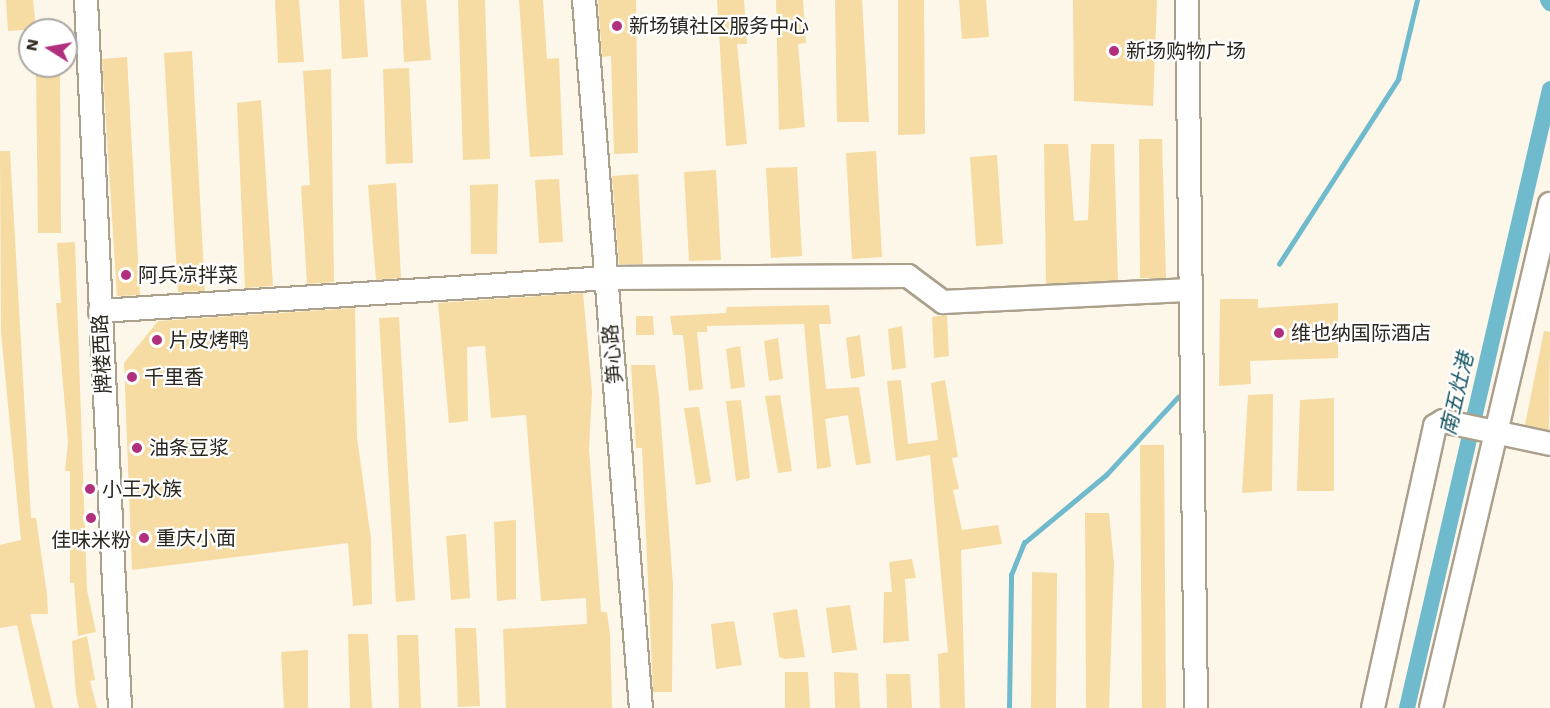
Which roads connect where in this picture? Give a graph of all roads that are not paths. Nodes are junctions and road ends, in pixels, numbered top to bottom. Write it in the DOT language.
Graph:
graph roads {
  1 [pos="86,0"];
  2 [pos="584,0"];
  3 [pos="1187,0"];
  4 [pos="1550,204"];
  5 [pos="607,278"];
  6 [pos="1191,290"];
  7 [pos="100,311"];
  8 [pos="1494,432"];
  9 [pos="1550,444"];
  10 [pos="120,708"];
  11 [pos="641,708"];
  12 [pos="1196,708"];
  13 [pos="1373,708"];
  14 [pos="1431,708"];
  1 -- 7 [label="street, 牌楼西路"];
  2 -- 5 [label="street, 笋心路"];
  3 -- 6 [label="street"];
  4 -- 8 [label="street"];
  5 -- 6 [label="street"];
  5 -- 7 [label="street"];
  5 -- 11 [label="street, 笋心路"];
  6 -- 12 [label="street"];
  7 -- 10 [label="street, 牌楼西路"];
  8 -- 9 [label="street"];
  8 -- 13 [label="street"];
  8 -- 14 [label="street"];
}
